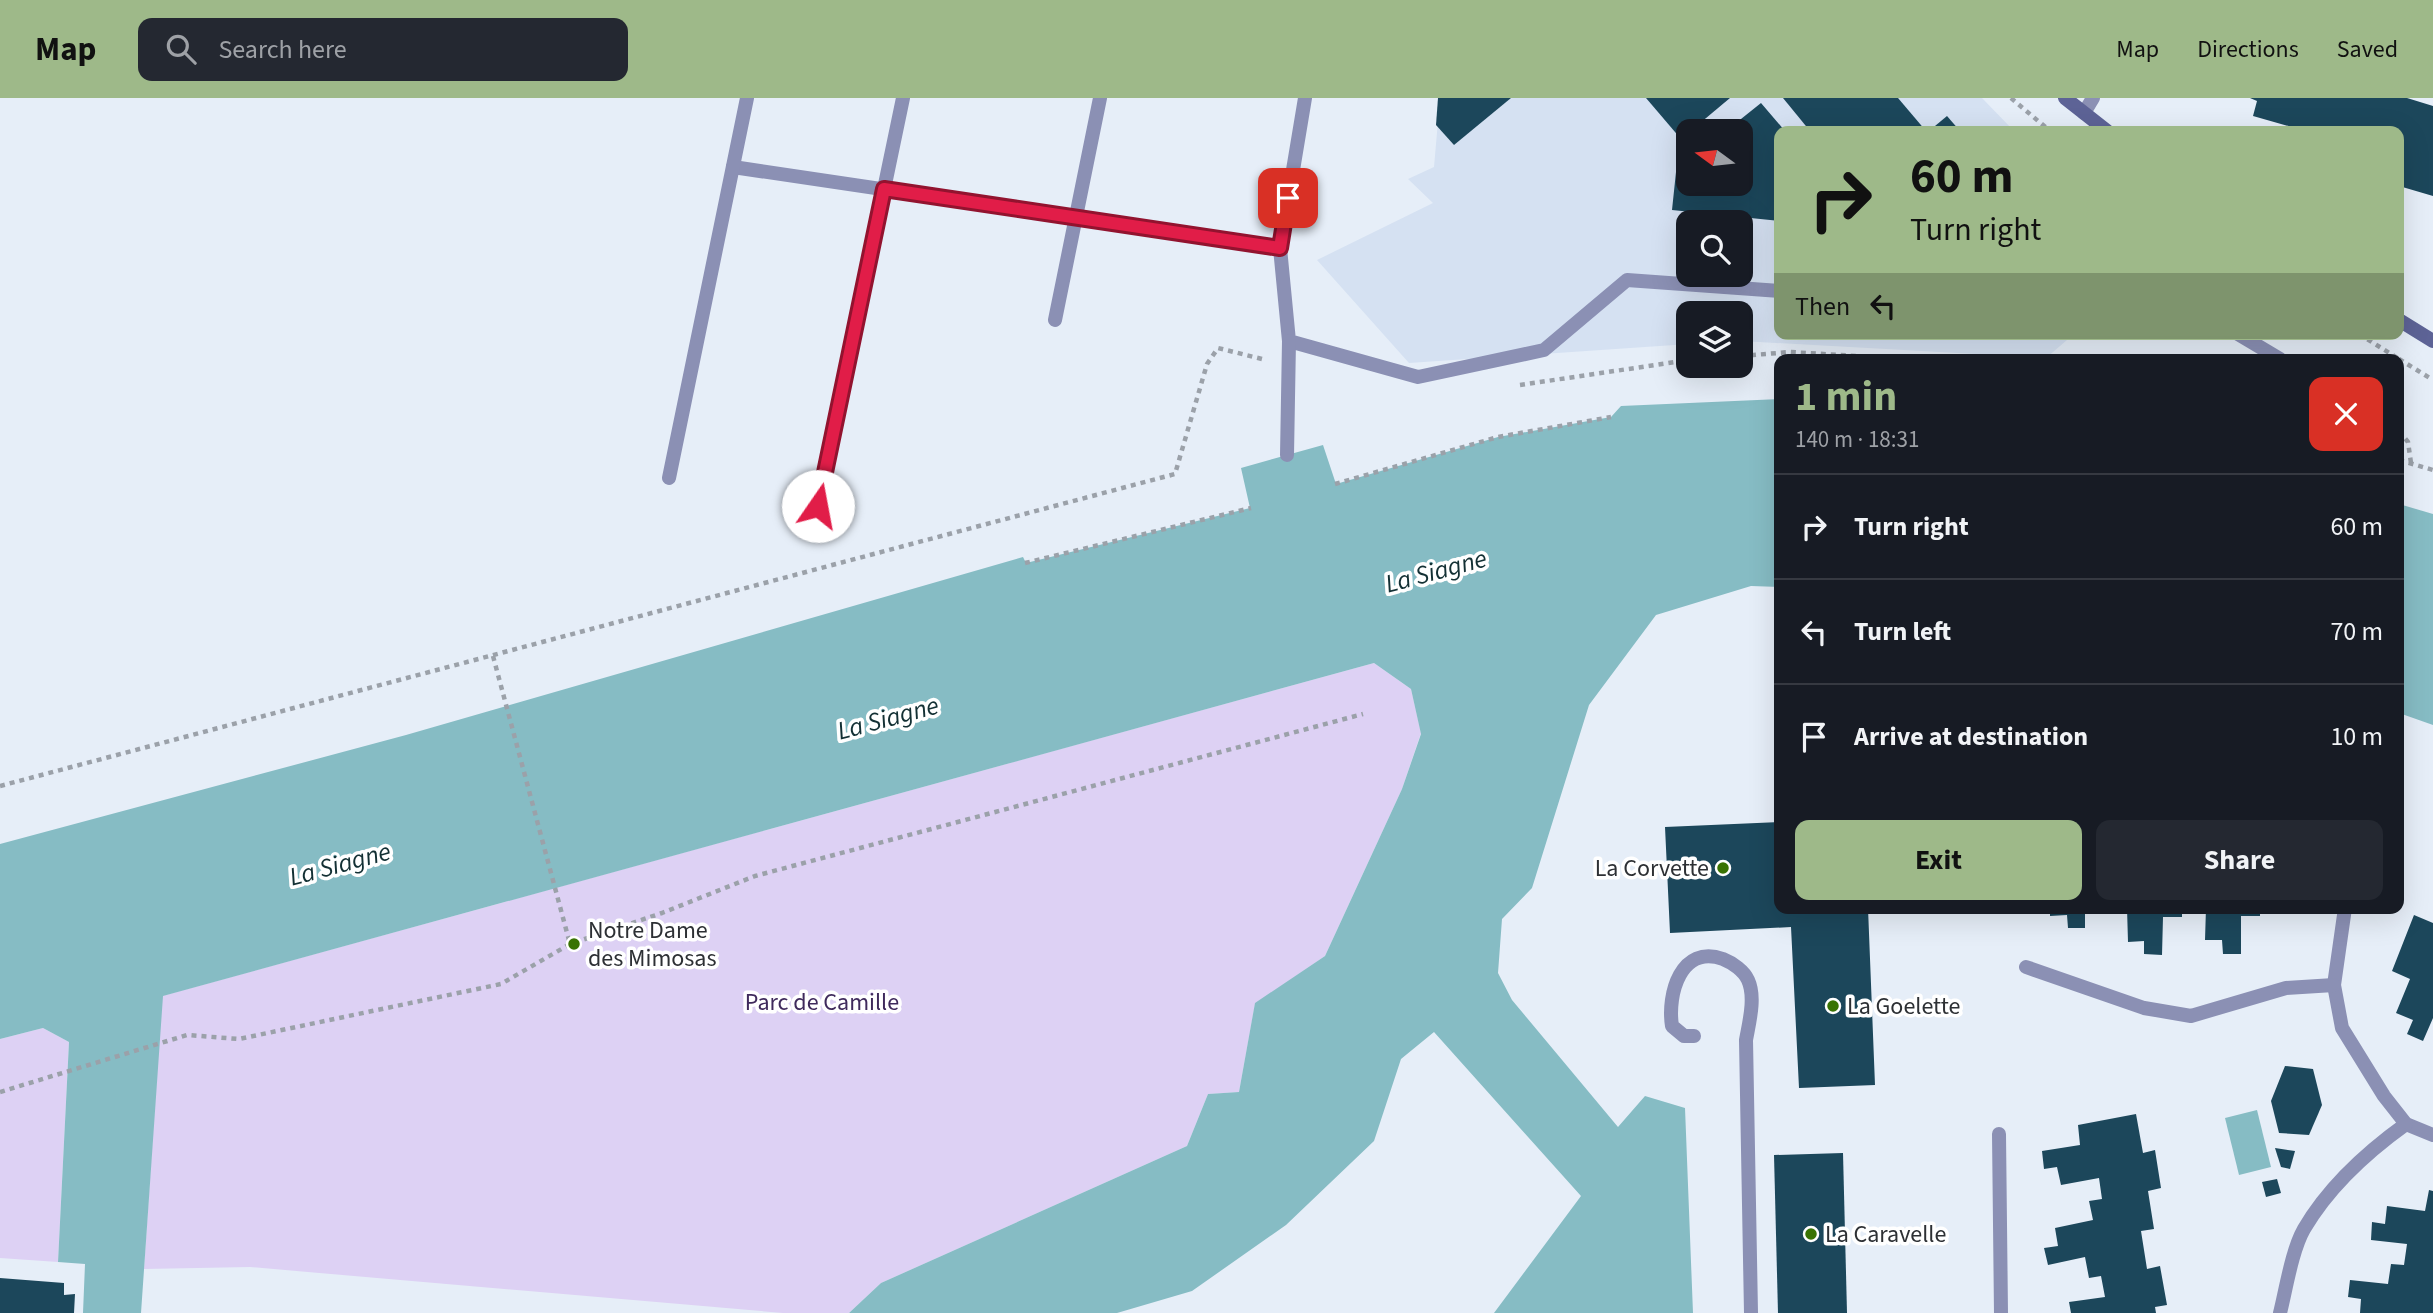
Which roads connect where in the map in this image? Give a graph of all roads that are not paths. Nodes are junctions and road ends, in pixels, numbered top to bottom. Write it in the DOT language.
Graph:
graph roads {
  1 [pos="747,98"];
  2 [pos="903,98"];
  3 [pos="1100,98"];
  4 [pos="1305,98"];
  5 [pos="2065,98"];
  6 [pos="2093,98"];
  7 [pos="2084,113"];
  8 [pos="2101,126"];
  9 [pos="733,167"];
  10 [pos="884,189"];
  11 [pos="1076,218"];
  12 [pos="1280,248"];
  13 [pos="1774,291"];
  14 [pos="1055,320"];
  15 [pos="2404,323"];
  16 [pos="2248,340"];
  17 [pos="1289,341"];
  18 [pos="2433,341"];
  19 [pos="2272,354"];
  20 [pos="1287,455"];
  21 [pos="669,478"];
  22 [pos="818,506"];
  23 [pos="2344,914"];
  24 [pos="2026,967"];
  25 [pos="2334,985"];
  26 [pos="1694,1036"];
  27 [pos="2406,1124"];
  28 [pos="1999,1134"];
  29 [pos="2433,1135"];
  30 [pos="1751,1313"];
  31 [pos="2001,1313"];
  32 [pos="2280,1313"];
  1 -- 9 [label="street"];
  2 -- 10 [label="street"];
  3 -- 11 [label="street"];
  4 -- 12 [label="street"];
  5 -- 7 [label="main road"];
  6 -- 7 [label="street"];
  7 -- 8 [label="main road"];
  9 -- 10 [label="street"];
  9 -- 21 [label="street"];
  10 -- 11 [label="street"];
  10 -- 22 [label="street"];
  11 -- 12 [label="street"];
  11 -- 14 [label="street"];
  12 -- 17 [label="street"];
  13 -- 17 [label="street"];
  15 -- 18 [label="main road"];
  16 -- 19 [label="street"];
  17 -- 20 [label="street"];
  23 -- 25 [label="street"];
  24 -- 25 [label="street"];
  25 -- 27 [label="street"];
  26 -- 30 [label="street"];
  27 -- 29 [label="street"];
  27 -- 32 [label="street"];
  28 -- 31 [label="street"];
}
